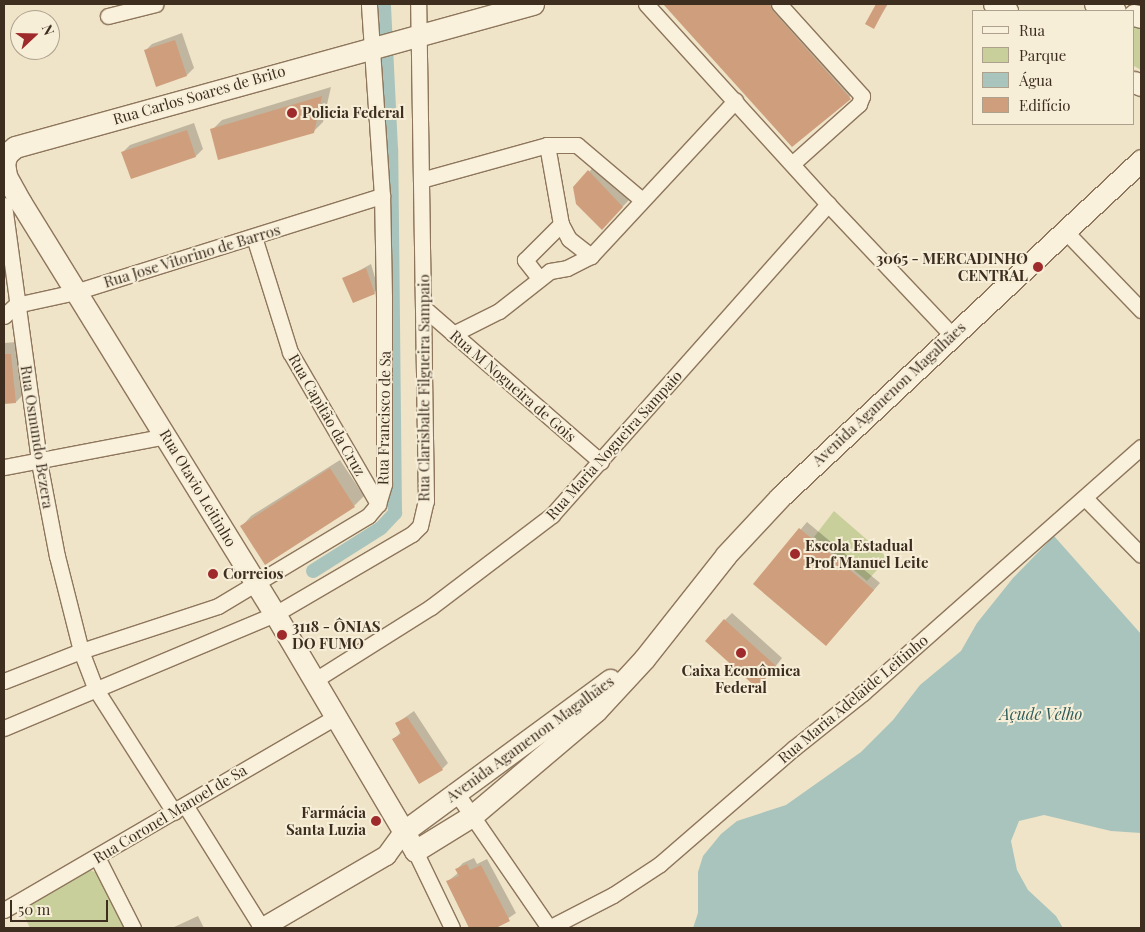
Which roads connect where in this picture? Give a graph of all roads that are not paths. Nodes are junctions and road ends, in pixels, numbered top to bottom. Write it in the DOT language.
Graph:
graph roads {
  1 [pos="156,4"];
  2 [pos="369,4"];
  3 [pos="418,4"];
  4 [pos="533,4"];
  5 [pos="646,4"];
  6 [pos="779,4"];
  7 [pos="994,4"];
  8 [pos="1006,10"];
  9 [pos="108,16"];
  10 [pos="394,41"];
  11 [pos="735,101"];
  12 [pos="10,145"];
  13 [pos="547,145"];
  14 [pos="1141,160"];
  15 [pos="793,163"];
  16 [pos="421,180"];
  17 [pos="4,192"];
  18 [pos="382,196"];
  19 [pos="642,200"];
  20 [pos="828,204"];
  21 [pos="4,205"];
  22 [pos="5,222"];
  23 [pos="561,224"];
  24 [pos="1065,231"];
  25 [pos="254,237"];
  26 [pos="592,256"];
  27 [pos="539,278"];
  28 [pos="72,287"];
  29 [pos="16,305"];
  30 [pos="425,309"];
  31 [pos="1141,310"];
  32 [pos="4,316"];
  33 [pos="454,334"];
  34 [pos="952,335"];
  35 [pos="166,436"];
  36 [pos="1141,447"];
  37 [pos="40,462"];
  38 [pos="601,462"];
  39 [pos="4,467"];
  40 [pos="1086,498"];
  41 [pos="378,504"];
  42 [pos="1141,555"];
  43 [pos="257,585"];
  44 [pos="275,614"];
  45 [pos="81,650"];
  46 [pos="315,680"];
  47 [pos="4,681"];
  48 [pos="95,688"];
  49 [pos="336,717"];
  50 [pos="4,728"];
  51 [pos="551,738"];
  52 [pos="498,764"];
  53 [pos="514,782"];
  54 [pos="457,794"];
  55 [pos="179,808"];
  56 [pos="472,816"];
  57 [pos="403,832"];
  58 [pos="415,851"];
  59 [pos="386,855"];
  60 [pos="97,858"];
  61 [pos="4,910"];
  62 [pos="134,928"];
  63 [pos="261,928"];
  64 [pos="452,928"];
  65 [pos="549,928"];
  1 -- 9 [label="street"];
  2 -- 10 [label="street, Rua Francisco de Sa"];
  3 -- 10 [label="street, Rua Clarisbalte Filgueira Sampaio"];
  4 -- 10 [label="main road, Rua Carlos Soares de Brito"];
  5 -- 11 [label="street"];
  6 -- 15 [label="street"];
  7 -- 8 [label="main road"];
  10 -- 12 [label="main road, Rua Carlos Soares de Brito"];
  10 -- 16 [label="street, Rua Clarisbalte Filgueira Sampaio"];
  10 -- 18 [label="street, Rua Francisco de Sa"];
  11 -- 15 [label="street"];
  11 -- 19 [label="street"];
  12 -- 28 [label="main road, Rua Otavio Leitinho"];
  13 -- 16 [label="street"];
  13 -- 19 [label="street"];
  13 -- 23 [label="street"];
  14 -- 24 [label="main road, Avenida Agamenon Magalhães"];
  15 -- 20 [label="street"];
  16 -- 30 [label="street, Rua Clarisbalte Filgueira Sampaio"];
  17 -- 28 [label="main road, Rua Otavio Leitinho"];
  18 -- 25 [label="street, Rua Jose Vitorino de Barros"];
  18 -- 41 [label="street, Rua Francisco de Sa"];
  19 -- 26 [label="street"];
  20 -- 34 [label="street"];
  20 -- 38 [label="street, Rua Maria Nogueira Sampaio"];
  21 -- 22 [label="street, Rua Osmundo Bezera"];
  22 -- 29 [label="street, Rua Osmundo Bezera"];
  23 -- 26 [label="street"];
  23 -- 27 [label="street"];
  24 -- 31 [label="street"];
  24 -- 34 [label="main road, Avenida Agamenon Magalhães"];
  25 -- 28 [label="street, Rua Jose Vitorino de Barros"];
  25 -- 41 [label="street, Rua Capitão da Cruz"];
  26 -- 27 [label="street"];
  27 -- 33 [label="street"];
  28 -- 29 [label="street, Rua Jose Vitorino de Barros"];
  28 -- 35 [label="main road, Rua Otavio Leitinho"];
  29 -- 32 [label="street"];
  29 -- 37 [label="street, Rua Osmundo Bezera"];
  30 -- 33 [label="street, Rua M Nogueira de Gois"];
  30 -- 44 [label="street, Rua Clarisbalte Filgueira Sampaio"];
  33 -- 38 [label="street, Rua M Nogueira de Gois"];
  34 -- 51 [label="main road, Avenida Agamenon Magalhães"];
  35 -- 37 [label="street"];
  35 -- 43 [label="main road, Rua Otavio Leitinho"];
  36 -- 40 [label="street, Rua Maria Adelaide Leitinho"];
  37 -- 39 [label="street"];
  37 -- 45 [label="street, Rua Osmundo Bezera"];
  38 -- 46 [label="street, Rua Maria Nogueira Sampaio"];
  40 -- 42 [label="street"];
  40 -- 65 [label="street, Rua Maria Adelaide Leitinho"];
  41 -- 43 [label="street, Rua Francisco de Sa"];
  43 -- 44 [label="main road, Rua Otavio Leitinho"];
  43 -- 45 [label="street, Rua Francisco de Sa"];
  44 -- 46 [label="main road, Rua Otavio Leitinho"];
  44 -- 48 [label="street, Rua Clarisbalte Filgueira Sampaio"];
  45 -- 47 [label="street, Rua Francisco de Sa"];
  45 -- 48 [label="street, Rua Osmundo Bezera"];
  46 -- 49 [label="main road, Rua Otavio Leitinho"];
  48 -- 50 [label="street, Rua Clarisbalte Filgueira Sampaio"];
  48 -- 55 [label="street, Rua Osmundo Bezera"];
  49 -- 55 [label="street, Rua Coronel Manoel de Sa"];
  49 -- 57 [label="main road, Rua Otavio Leitinho"];
  51 -- 52 [label="main road, Avenida Agamenon Magalhães"];
  51 -- 53 [label="main road, Avenida Agamenon Magalhães"];
  52 -- 53 [label="main road"];
  52 -- 54 [label="main road, Avenida Agamenon Magalhães"];
  53 -- 56 [label="main road, Avenida Agamenon Magalhães"];
  54 -- 56 [label="street"];
  54 -- 57 [label="main road, Avenida Agamenon Magalhães"];
  55 -- 60 [label="street, Rua Coronel Manoel de Sa"];
  55 -- 63 [label="street, Rua Osmundo Bezera"];
  56 -- 58 [label="main road, Avenida Agamenon Magalhães"];
  56 -- 65 [label="street"];
  57 -- 58 [label="main road, Rua Otavio Leitinho"];
  57 -- 59 [label="street"];
  58 -- 59 [label="street"];
  58 -- 64 [label="street"];
  59 -- 63 [label="street"];
  60 -- 61 [label="street, Rua Coronel Manoel de Sa"];
  60 -- 62 [label="street"];
}
